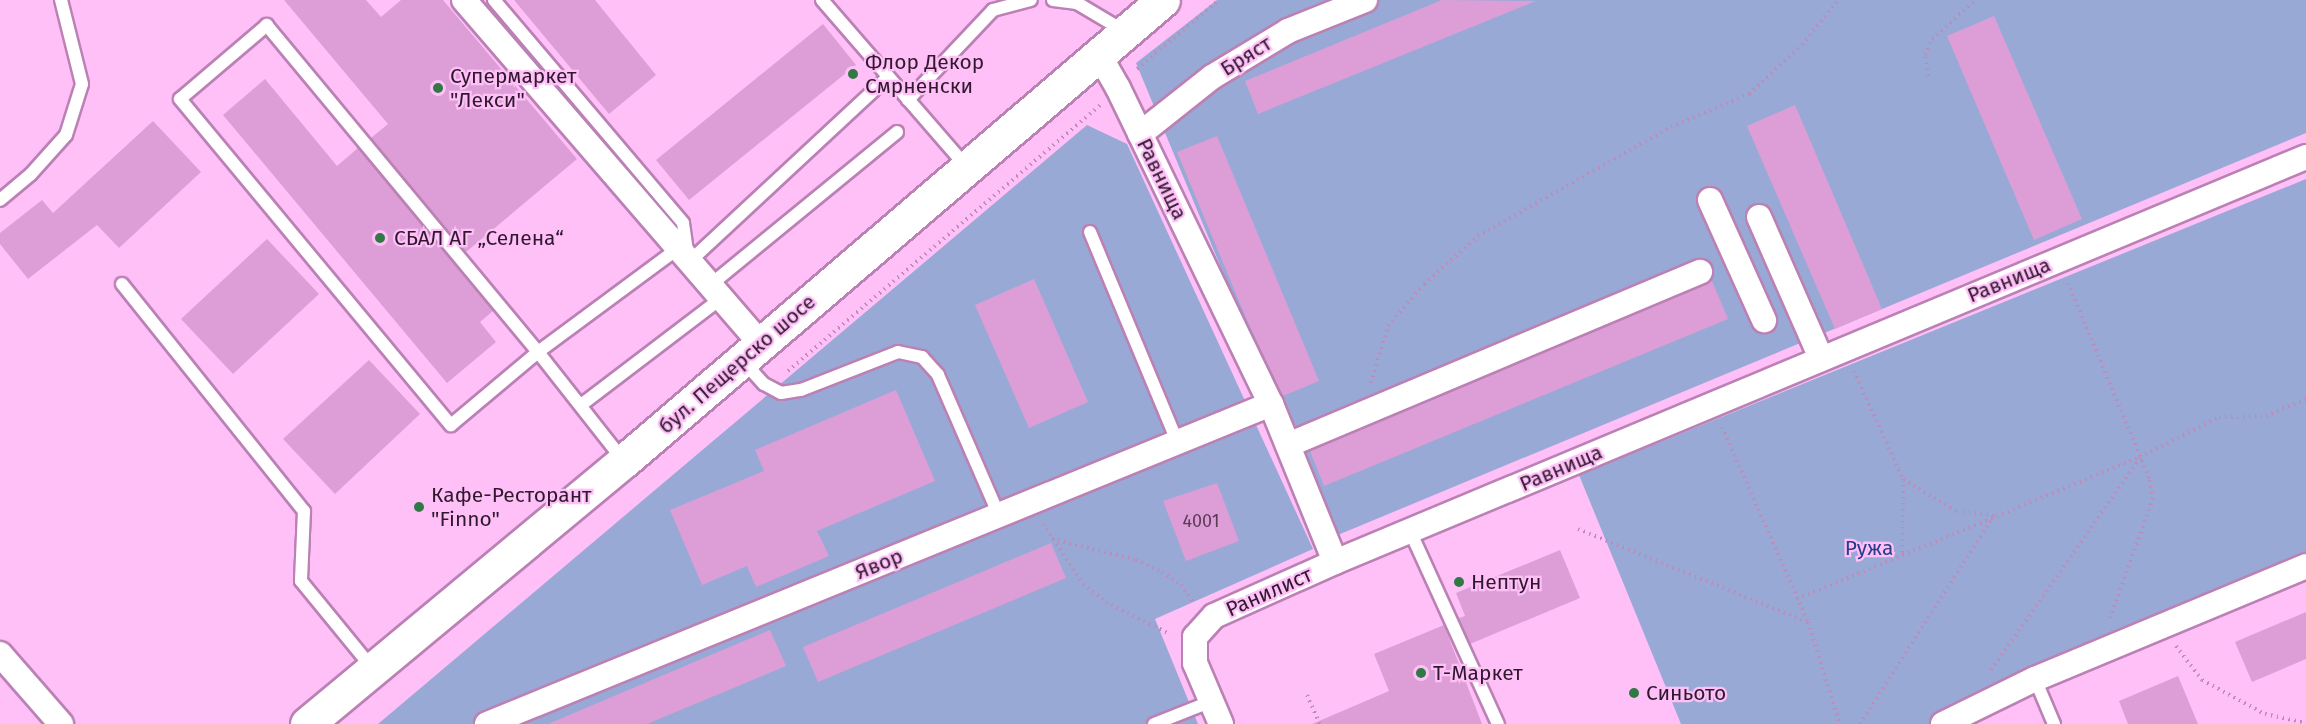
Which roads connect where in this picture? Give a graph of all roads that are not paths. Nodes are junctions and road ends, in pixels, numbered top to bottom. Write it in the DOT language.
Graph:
graph roads {
  1 [pos="61,0"];
  2 [pos="464,0"];
  3 [pos="494,0"];
  4 [pos="822,0"];
  5 [pos="1031,0"];
  6 [pos="1053,0"];
  7 [pos="1163,0"];
  8 [pos="1365,0"];
  9 [pos="1125,32"];
  10 [pos="1098,53"];
  11 [pos="888,77"];
  12 [pos="908,100"];
  13 [pos="897,132"];
  14 [pos="1140,134"];
  15 [pos="2306,158"];
  16 [pos="966,166"];
  17 [pos="1,197"];
  18 [pos="1710,200"];
  19 [pos="1090,232"];
  20 [pos="1734,249"];
  21 [pos="683,256"];
  22 [pos="1700,272"];
  23 [pos="122,284"];
  24 [pos="714,292"];
  25 [pos="1764,320"];
  26 [pos="538,352"];
  27 [pos="752,352"];
  28 [pos="1821,358"];
  29 [pos="1271,404"];
  30 [pos="581,405"];
  31 [pos="1178,443"];
  32 [pos="1288,445"];
  33 [pos="624,461"];
  34 [pos="999,515"];
  35 [pos="1410,531"];
  36 [pos="1335,562"];
  37 [pos="2306,566"];
  38 [pos="0,654"];
  39 [pos="374,670"];
  40 [pos="2035,679"];
  41 [pos="1212,700"];
  42 [pos="1947,722"];
  43 [pos="61,724"];
  44 [pos="307,724"];
  45 [pos="487,724"];
  46 [pos="1154,724"];
  47 [pos="1221,724"];
  48 [pos="1498,724"];
  49 [pos="2054,724"];
  1 -- 17 [label="lane"];
  2 -- 21 [label="street"];
  3 -- 21 [label="lane"];
  4 -- 11 [label="lane"];
  5 -- 12 [label="lane"];
  6 -- 9 [label="lane"];
  7 -- 9 [label="main road, бул. Пещерско шосе"];
  8 -- 14 [label="street, Бряст"];
  9 -- 10 [label="main road, бул. Пещерско шосе"];
  10 -- 14 [label="street, Равнища"];
  10 -- 16 [label="main road, бул. Пещерско шосе"];
  11 -- 12 [label="lane"];
  11 -- 21 [label="lane"];
  12 -- 16 [label="lane"];
  13 -- 24 [label="lane"];
  14 -- 29 [label="street, Равнища"];
  15 -- 28 [label="street, Равнища"];
  16 -- 27 [label="main road, бул. Пещерско шосе"];
  18 -- 20 [label="street"];
  19 -- 31 [label="lane"];
  20 -- 25 [label="street"];
  20 -- 28 [label="street"];
  21 -- 24 [label="street"];
  21 -- 26 [label="lane"];
  22 -- 32 [label="street"];
  23 -- 39 [label="lane"];
  24 -- 27 [label="street"];
  24 -- 30 [label="lane"];
  26 -- 26 [label="lane"];
  26 -- 30 [label="lane"];
  27 -- 33 [label="main road, бул. Пещерско шосе"];
  27 -- 34 [label="lane"];
  28 -- 35 [label="street, Равнища"];
  29 -- 31 [label="street, Явор"];
  29 -- 32 [label="street, Равнища"];
  30 -- 33 [label="lane"];
  31 -- 34 [label="street, Явор"];
  32 -- 36 [label="street, Равнища"];
  33 -- 39 [label="main road, бул. Пещерско шосе"];
  34 -- 45 [label="street, Явор"];
  35 -- 36 [label="street, Равнища"];
  35 -- 48 [label="lane"];
  36 -- 41 [label="street, Ранилист"];
  37 -- 40 [label="street"];
  38 -- 43 [label="street"];
  39 -- 44 [label="main road, бул. Пещерско шосе"];
  40 -- 42 [label="street"];
  40 -- 49 [label="lane"];
  41 -- 46 [label="lane"];
  41 -- 47 [label="street"];
}
